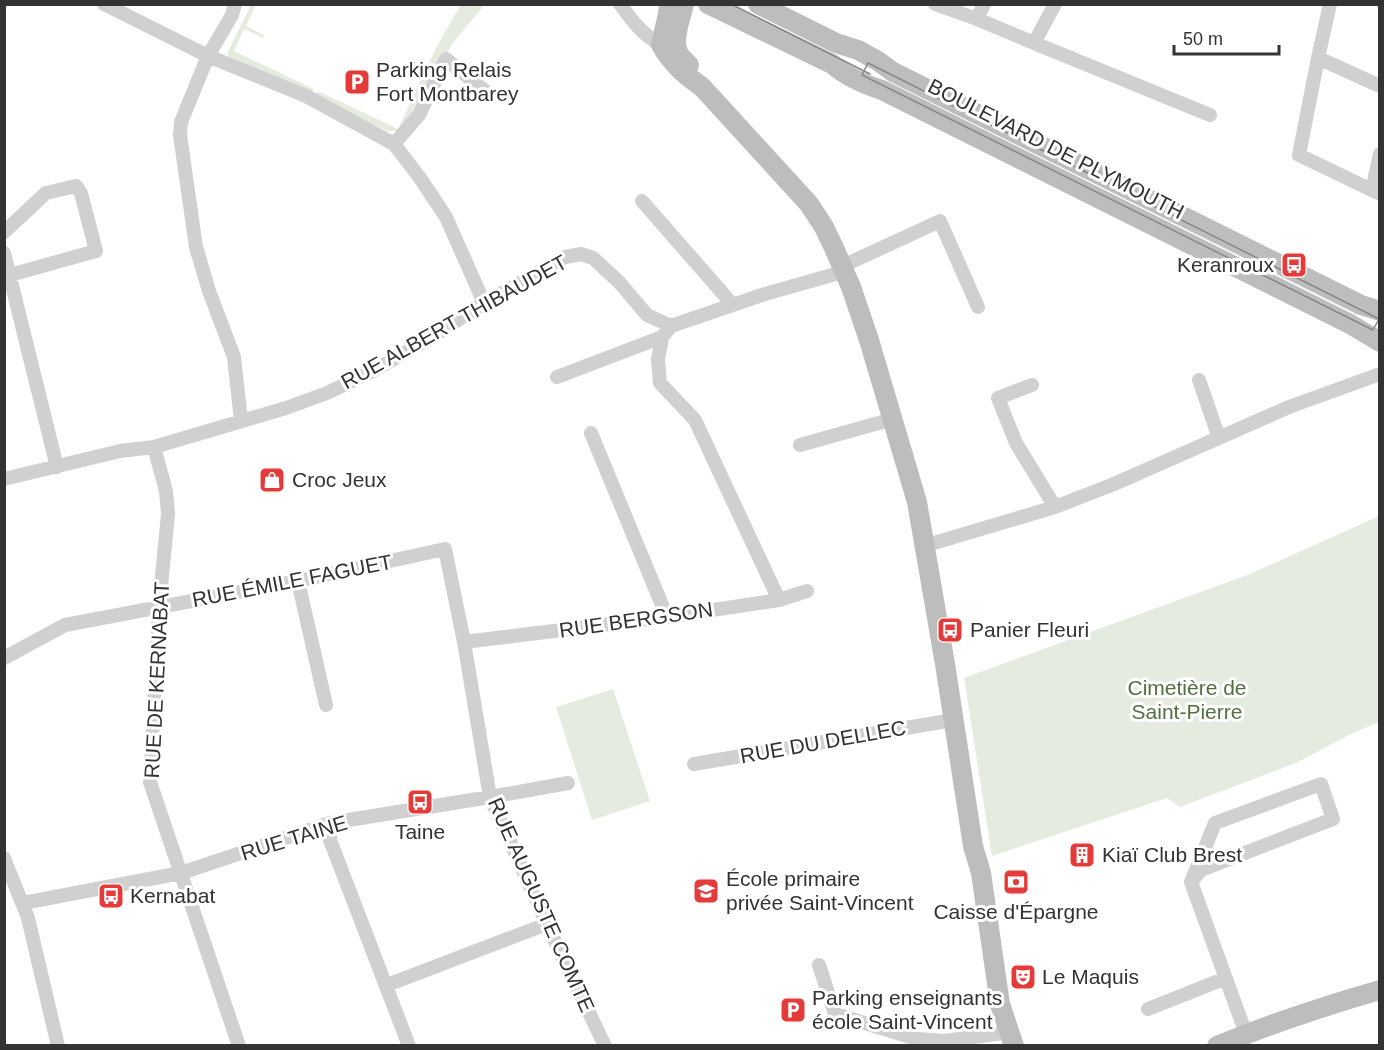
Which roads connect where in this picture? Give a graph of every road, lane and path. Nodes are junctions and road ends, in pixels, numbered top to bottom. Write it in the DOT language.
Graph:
graph roads {
  1 [pos="104,4"];
  2 [pos="235,4"];
  3 [pos="620,4"];
  4 [pos="669,4"];
  5 [pos="684,4"];
  6 [pos="708,4"];
  7 [pos="758,4"];
  8 [pos="984,4"];
  9 [pos="1055,4"];
  10 [pos="1330,4"];
  11 [pos="936,5"];
  12 [pos="977,19"];
  13 [pos="1034,43"];
  14 [pos="661,45"];
  15 [pos="208,56"];
  16 [pos="1318,58"];
  17 [pos="1380,86"];
  18 [pos="702,87"];
  19 [pos="485,91"];
  20 [pos="1210,115"];
  21 [pos="394,144"];
  22 [pos="1380,154"];
  23 [pos="1376,192"];
  24 [pos="642,201"];
  25 [pos="4,232"];
  26 [pos="4,253"];
  27 [pos="844,268"];
  28 [pos="10,275"];
  29 [pos="484,303"];
  30 [pos="733,305"];
  31 [pos="978,307"];
  32 [pos="1380,311"];
  33 [pos="667,332"];
  34 [pos="1380,342"];
  35 [pos="1380,374"];
  36 [pos="557,377"];
  37 [pos="1199,380"];
  38 [pos="1032,385"];
  39 [pos="893,419"];
  40 [pos="241,421"];
  41 [pos="591,433"];
  42 [pos="1219,438"];
  43 [pos="800,445"];
  44 [pos="154,447"];
  45 [pos="57,467"];
  46 [pos="4,479"];
  47 [pos="1055,507"];
  48 [pos="924,546"];
  49 [pos="445,549"];
  50 [pos="298,581"];
  51 [pos="807,591"];
  52 [pos="779,600"];
  53 [pos="159,608"];
  54 [pos="667,617"];
  55 [pos="464,642"];
  56 [pos="4,658"];
  57 [pos="326,705"];
  58 [pos="953,720"];
  59 [pos="694,764"];
  60 [pos="568,783"];
  61 [pos="490,797"];
  62 [pos="330,823"];
  63 [pos="4,858"];
  64 [pos="182,873"];
  65 [pos="1191,882"];
  66 [pos="23,903"];
  67 [pos="547,924"];
  68 [pos="819,965"];
  69 [pos="1226,978"];
  70 [pos="387,985"];
  71 [pos="1380,990"];
  72 [pos="1148,1009"];
  73 [pos="1246,1034"];
  74 [pos="1015,1041"];
  75 [pos="58,1046"];
  76 [pos="239,1046"];
  77 [pos="409,1046"];
  78 [pos="606,1046"];
  79 [pos="1217,1046"];
  1 -- 15 [label="street"];
  2 -- 15 [label="street"];
  3 -- 14 [label="street"];
  4 -- 14 [label="main road"];
  5 -- 18 [label="main road"];
  6 -- 34 [label="main road, BOULEVARD DE PLYMOUTH"];
  7 -- 32 [label="main road, BOULEVARD DE PLYMOUTH"];
  8 -- 12 [label="street"];
  9 -- 13 [label="street"];
  10 -- 16 [label="street"];
  11 -- 12 [label="street"];
  12 -- 13 [label="street"];
  13 -- 20 [label="street"];
  14 -- 18 [label="main road"];
  15 -- 21 [label="street"];
  15 -- 40 [label="street"];
  16 -- 17 [label="street"];
  16 -- 23 [label="street"];
  18 -- 27 [label="main road"];
  19 -- 21 [label="street"];
  21 -- 29 [label="street"];
  22 -- 23 [label="street"];
  24 -- 30 [label="street"];
  25 -- 28 [label="street"];
  26 -- 28 [label="street"];
  27 -- 30 [label="street"];
  27 -- 31 [label="street"];
  27 -- 39 [label="main road"];
  28 -- 45 [label="street"];
  29 -- 33 [label="street, RUE ALBERT THIBAUDET"];
  29 -- 40 [label="street, RUE ALBERT THIBAUDET"];
  30 -- 33 [label="street"];
  33 -- 36 [label="street"];
  33 -- 52 [label="street"];
  35 -- 42 [label="street"];
  37 -- 42 [label="street"];
  38 -- 47 [label="street"];
  39 -- 43 [label="street"];
  39 -- 48 [label="main road"];
  40 -- 44 [label="street, RUE ALBERT THIBAUDET"];
  41 -- 54 [label="street"];
  42 -- 47 [label="street"];
  44 -- 45 [label="street, RUE ALBERT THIBAUDET"];
  44 -- 53 [label="street, RUE DE KERNABAT"];
  45 -- 46 [label="street, RUE ALBERT THIBAUDET"];
  47 -- 48 [label="street"];
  48 -- 58 [label="main road"];
  49 -- 50 [label="street, RUE ÉMILE FAGUET"];
  49 -- 55 [label="street, RUE AUGUSTE COMTE"];
  50 -- 53 [label="street, RUE ÉMILE FAGUET"];
  50 -- 57 [label="street"];
  51 -- 52 [label="street, RUE BERGSON"];
  52 -- 54 [label="street, RUE BERGSON"];
  53 -- 56 [label="street, RUE ÉMILE FAGUET"];
  53 -- 64 [label="street, RUE DE KERNABAT"];
  54 -- 55 [label="street, RUE BERGSON"];
  55 -- 61 [label="street, RUE AUGUSTE COMTE"];
  58 -- 59 [label="street, RUE DU DELLEC"];
  58 -- 74 [label="main road"];
  60 -- 61 [label="street, RUE TAINE"];
  61 -- 62 [label="street, RUE TAINE"];
  61 -- 67 [label="street, RUE AUGUSTE COMTE"];
  62 -- 64 [label="street, RUE TAINE"];
  62 -- 70 [label="street"];
  63 -- 66 [label="street"];
  64 -- 66 [label="street, RUE TAINE"];
  64 -- 76 [label="street, RUE DE KERNABAT"];
  65 -- 65 [label="street"];
  65 -- 69 [label="street"];
  66 -- 75 [label="street"];
  67 -- 70 [label="street"];
  67 -- 78 [label="street, RUE AUGUSTE COMTE"];
  68 -- 74 [label="street"];
  69 -- 72 [label="street"];
  69 -- 73 [label="street"];
  70 -- 77 [label="street"];
  71 -- 73 [label="main road"];
  73 -- 79 [label="main road"];
}
